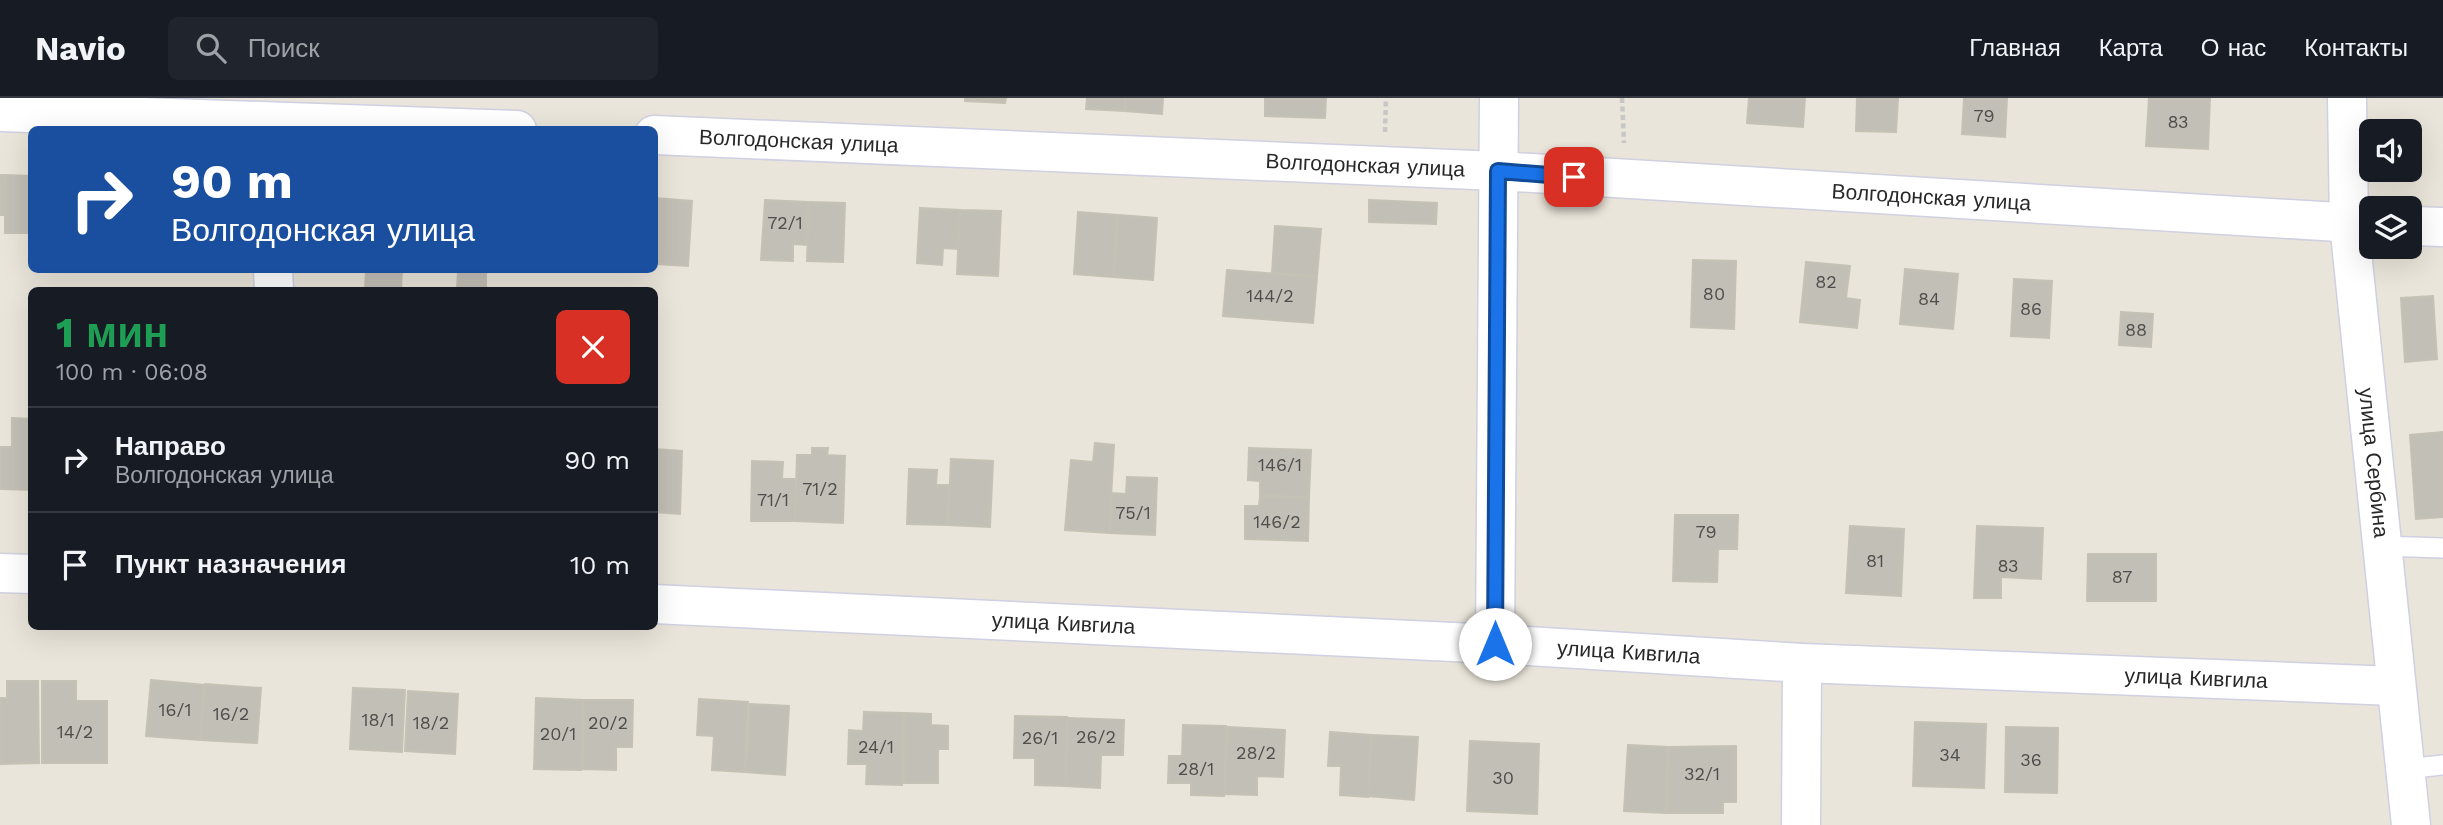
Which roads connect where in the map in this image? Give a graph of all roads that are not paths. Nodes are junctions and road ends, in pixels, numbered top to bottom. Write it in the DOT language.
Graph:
graph roads {
  1 [pos="1499,98"];
  2 [pos="2347,98"];
  3 [pos="0,112"];
  4 [pos="494,119"];
  5 [pos="271,126"];
  6 [pos="658,135"];
  7 [pos="1498,171"];
  8 [pos="2359,213"];
  9 [pos="2359,223"];
  10 [pos="2422,226"];
  11 [pos="2443,227"];
  12 [pos="2362,259"];
  13 [pos="2380,546"];
  14 [pos="2443,548"];
  15 [pos="0,573"];
  16 [pos="28,575"];
  17 [pos="658,604"];
  18 [pos="1495,644"];
  19 [pos="1802,663"];
  20 [pos="2395,686"];
  21 [pos="2443,765"];
  22 [pos="2405,769"];
  23 [pos="1801,825"];
  24 [pos="2412,825"];
  1 -- 7 [label="street"];
  2 -- 8 [label="street, улица Сербина"];
  3 -- 5 [label="street"];
  4 -- 5 [label="street"];
  6 -- 7 [label="street, Волгодонская улица"];
  7 -- 9 [label="street, Волгодонская улица"];
  7 -- 18 [label="street"];
  10 -- 11 [label="street"];
  12 -- 13 [label="street, улица Сербина"];
  13 -- 14 [label="lane"];
  13 -- 20 [label="street, улица Сербина"];
  15 -- 16 [label="street"];
  17 -- 18 [label="street, улица Кивгила"];
  18 -- 19 [label="street, улица Кивгила"];
  19 -- 20 [label="street, улица Кивгила"];
  19 -- 23 [label="street"];
  20 -- 22 [label="street, улица Сербина"];
  21 -- 22 [label="lane"];
  22 -- 24 [label="street, улица Сербина"];
}
